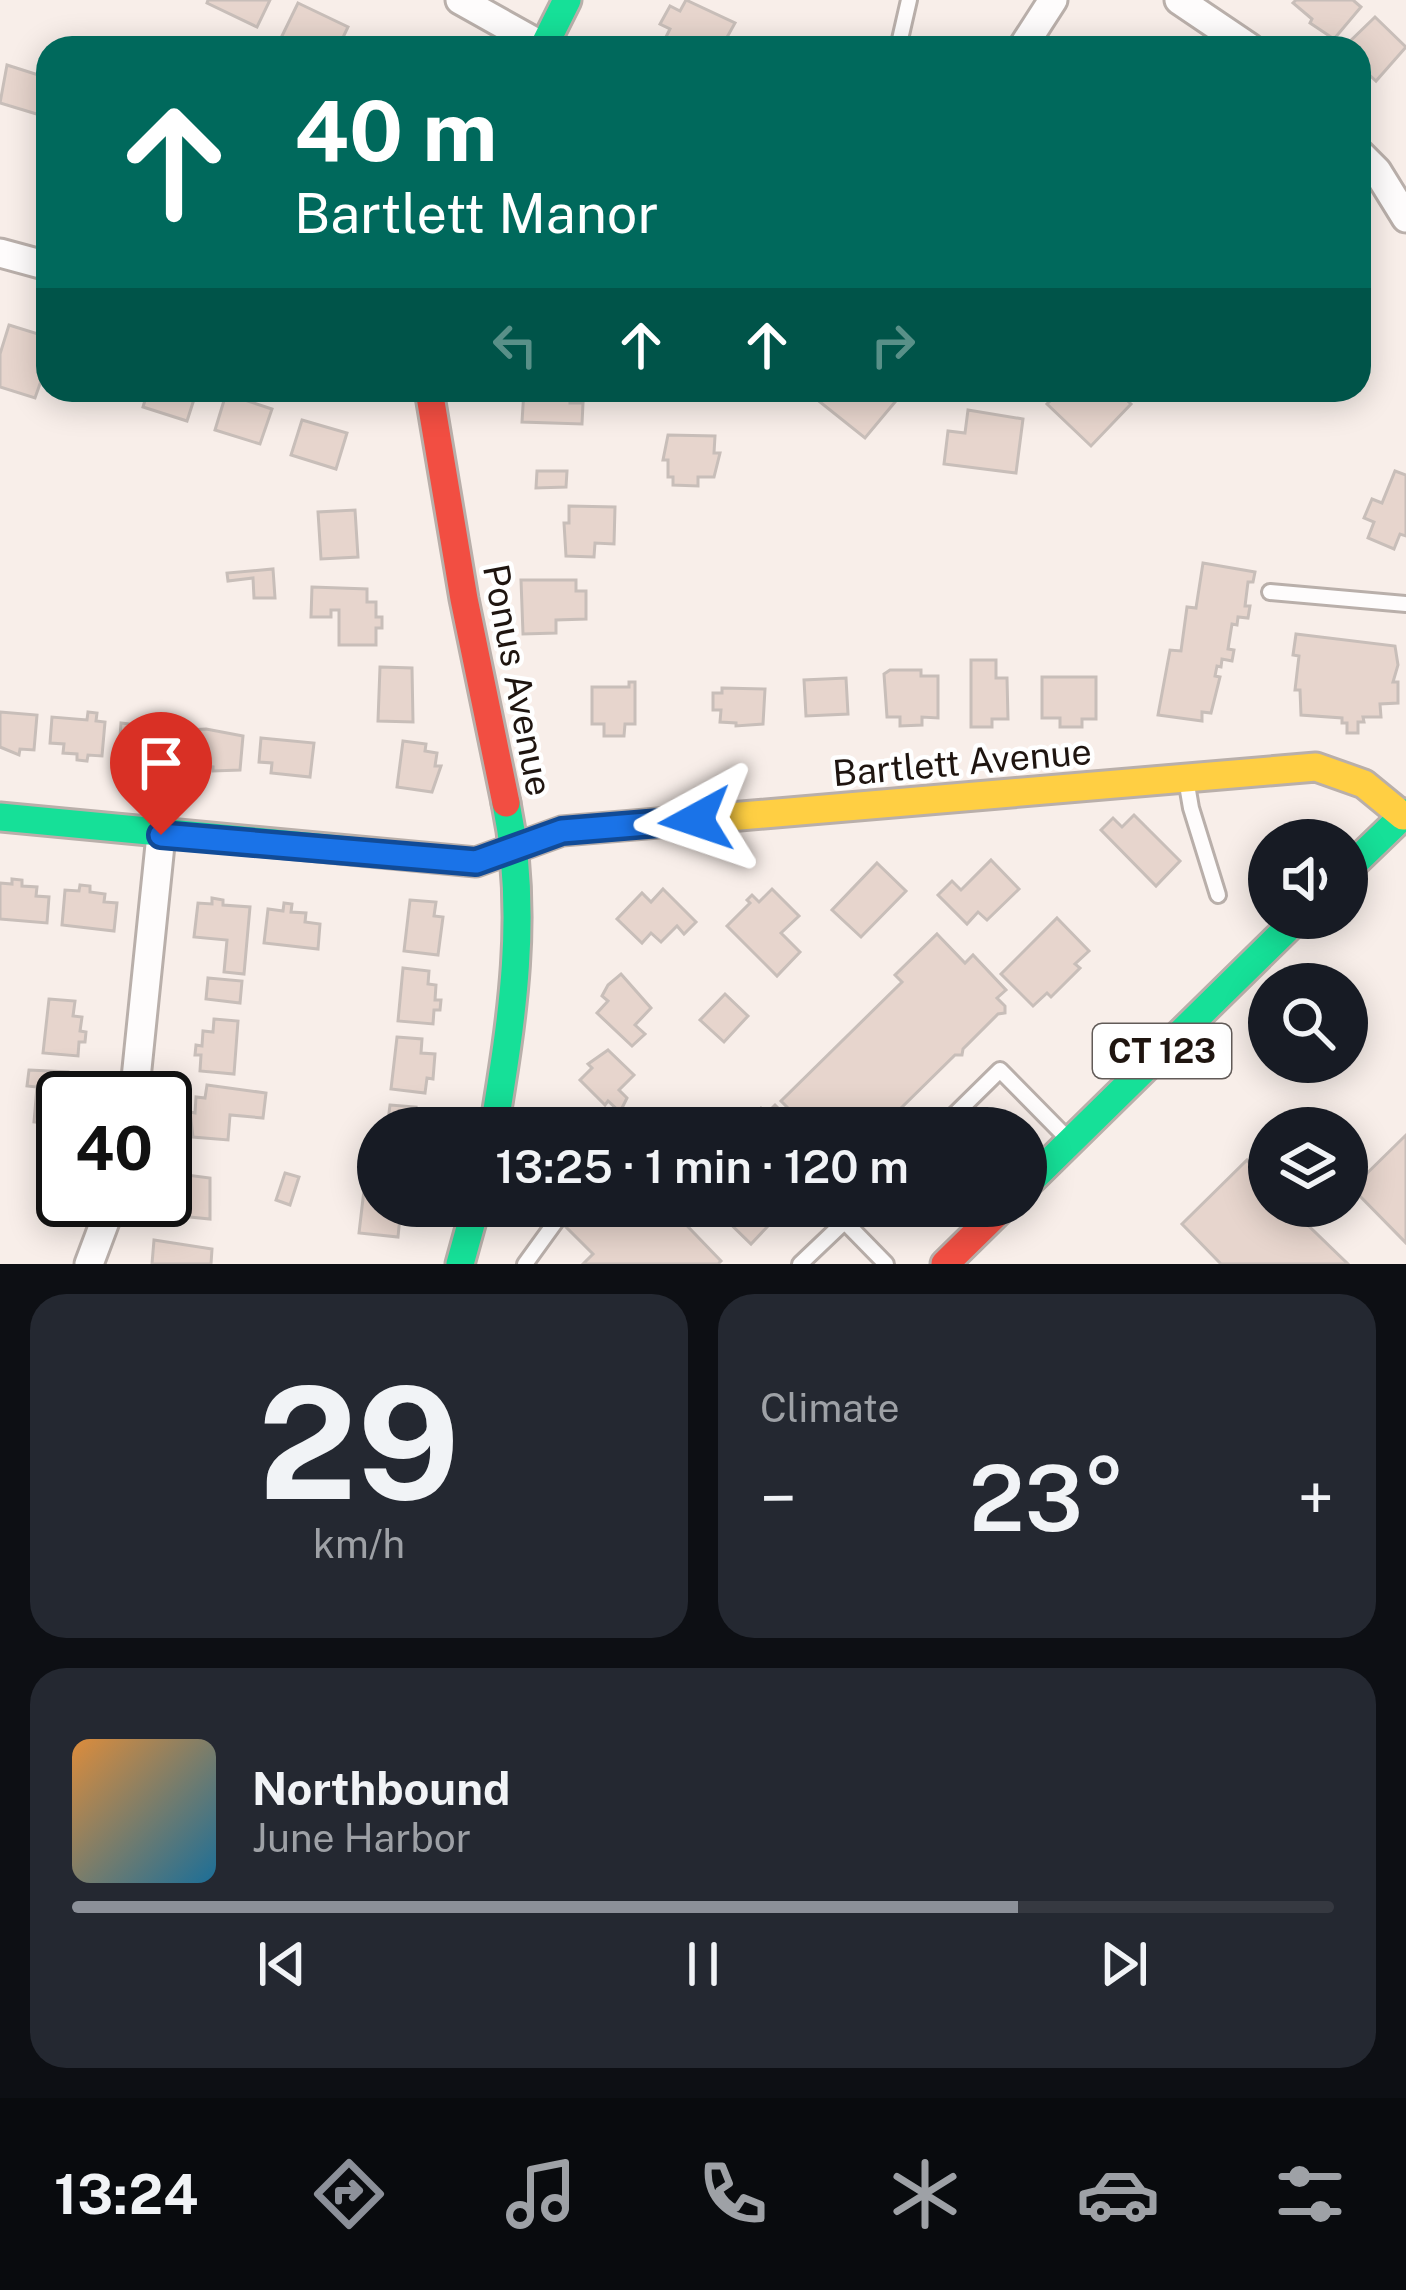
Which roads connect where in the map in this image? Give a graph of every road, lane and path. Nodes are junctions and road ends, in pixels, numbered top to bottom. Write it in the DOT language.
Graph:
graph roads {
  1 [pos="460,0"];
  2 [pos="567,0"];
  3 [pos="909,0"];
  4 [pos="1053,0"];
  5 [pos="1179,0"];
  6 [pos="524,36"];
  7 [pos="549,36"];
  8 [pos="901,36"];
  9 [pos="1030,36"];
  10 [pos="1232,36"];
  11 [pos="1371,164"];
  12 [pos="1406,218"];
  13 [pos="0,253"];
  14 [pos="36,263"];
  15 [pos="431,402"];
  16 [pos="1270,592"];
  17 [pos="1406,604"];
  18 [pos="1186,779"];
  19 [pos="1405,815"];
  20 [pos="0,817"];
  21 [pos="161,835"];
  22 [pos="516,850"];
  23 [pos="1368,850"];
  24 [pos="1218,895"];
  25 [pos="1277,939"];
  26 [pos="137,1071"];
  27 [pos="498,1107"];
  28 [pos="962,1107"];
  29 [pos="1036,1107"];
  30 [pos="1047,1118"];
  31 [pos="1070,1141"];
  32 [pos="1047,1164"];
  33 [pos="103,1227"];
  34 [pos="470,1227"];
  35 [pos="552,1227"];
  36 [pos="839,1227"];
  37 [pos="849,1227"];
  38 [pos="983,1227"];
  39 [pos="89,1264"];
  40 [pos="460,1264"];
  41 [pos="525,1264"];
  42 [pos="800,1264"];
  43 [pos="886,1264"];
  44 [pos="945,1264"];
  1 -- 6 [label="street"];
  2 -- 7 [label="street"];
  3 -- 8 [label="lane"];
  4 -- 9 [label="street"];
  5 -- 10 [label="street"];
  11 -- 12 [label="street"];
  13 -- 14 [label="street"];
  15 -- 22 [label="street, Ponus Avenue"];
  16 -- 17 [label="lane"];
  18 -- 19 [label="street, Bartlett Avenue"];
  18 -- 22 [label="street, Bartlett Avenue"];
  18 -- 24 [label="lane"];
  19 -- 23 [label="street"];
  20 -- 21 [label="street, Bartlett Avenue"];
  21 -- 22 [label="street, Bartlett Avenue"];
  21 -- 26 [label="street"];
  22 -- 27 [label="street, Ponus Avenue"];
  25 -- 31 [label="street, CT 123"];
  28 -- 29 [label="lane"];
  30 -- 31 [label="lane"];
  31 -- 32 [label="street, CT 123"];
  33 -- 39 [label="street"];
  34 -- 40 [label="street"];
  35 -- 41 [label="lane"];
  36 -- 42 [label="lane"];
  37 -- 43 [label="lane"];
  38 -- 44 [label="street"];
}
